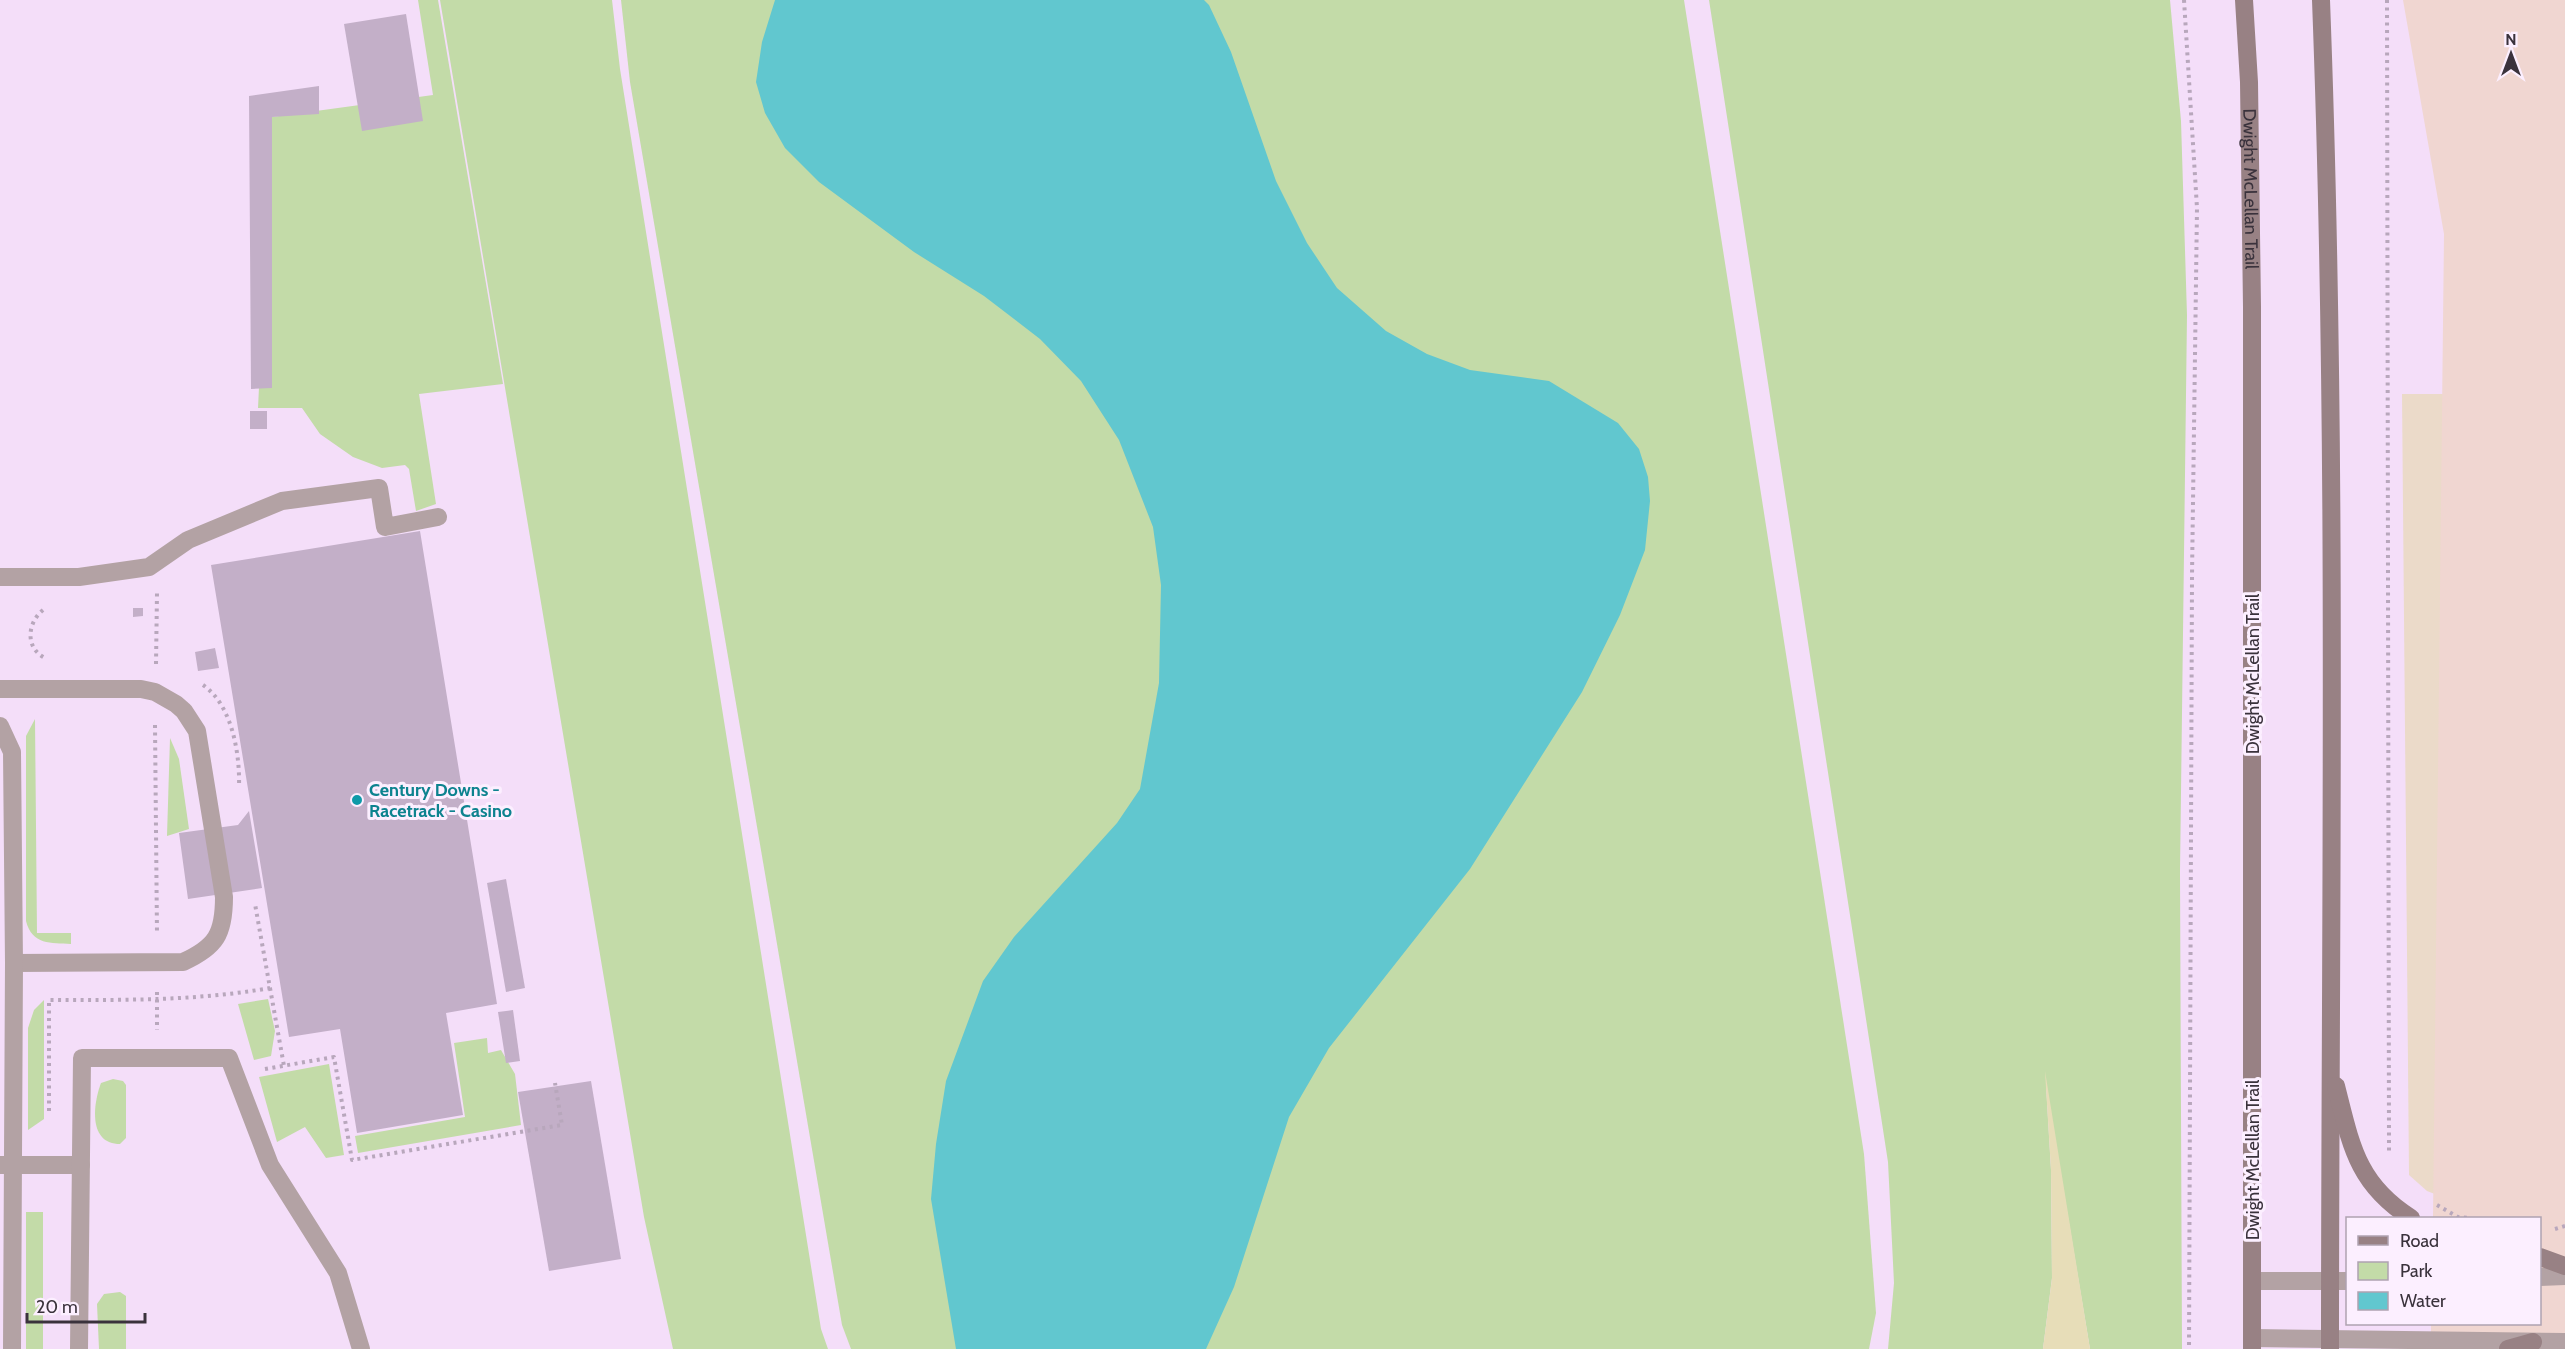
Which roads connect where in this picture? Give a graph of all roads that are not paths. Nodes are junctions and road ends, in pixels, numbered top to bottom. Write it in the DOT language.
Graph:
graph roads {
  1 [pos="2244,0"];
  2 [pos="2321,0"];
  3 [pos="438,517"];
  4 [pos="0,577"];
  5 [pos="0,688"];
  6 [pos="0,726"];
  7 [pos="14,963"];
  8 [pos="2329,1060"];
  9 [pos="6,1165"];
  10 [pos="81,1166"];
  11 [pos="2409,1217"];
  12 [pos="2541,1257"];
  13 [pos="2565,1266"];
  14 [pos="2565,1276"];
  15 [pos="2541,1277"];
  16 [pos="2252,1281"];
  17 [pos="2339,1281"];
  18 [pos="2533,1342"];
  19 [pos="2565,1342"];
  20 [pos="2252,1343"];
  21 [pos="2330,1343"];
  22 [pos="12,1349"];
  23 [pos="79,1349"];
  24 [pos="362,1349"];
  25 [pos="2508,1349"];
  1 -- 16 [label="main road, Dwight McLellan Trail"];
  2 -- 8 [label="main road"];
  3 -- 4 [label="street"];
  5 -- 7 [label="street"];
  6 -- 7 [label="street"];
  7 -- 9 [label="street"];
  8 -- 11 [label="main road"];
  8 -- 17 [label="main road"];
  9 -- 10 [label="street"];
  9 -- 22 [label="street"];
  10 -- 23 [label="street"];
  10 -- 24 [label="street"];
  12 -- 13 [label="main road"];
  14 -- 15 [label="street"];
  16 -- 17 [label="street"];
  16 -- 20 [label="main road, Dwight McLellan Trail"];
  17 -- 21 [label="main road"];
  18 -- 19 [label="street"];
  18 -- 21 [label="street"];
  18 -- 25 [label="main road"];
  20 -- 21 [label="street"];
}
